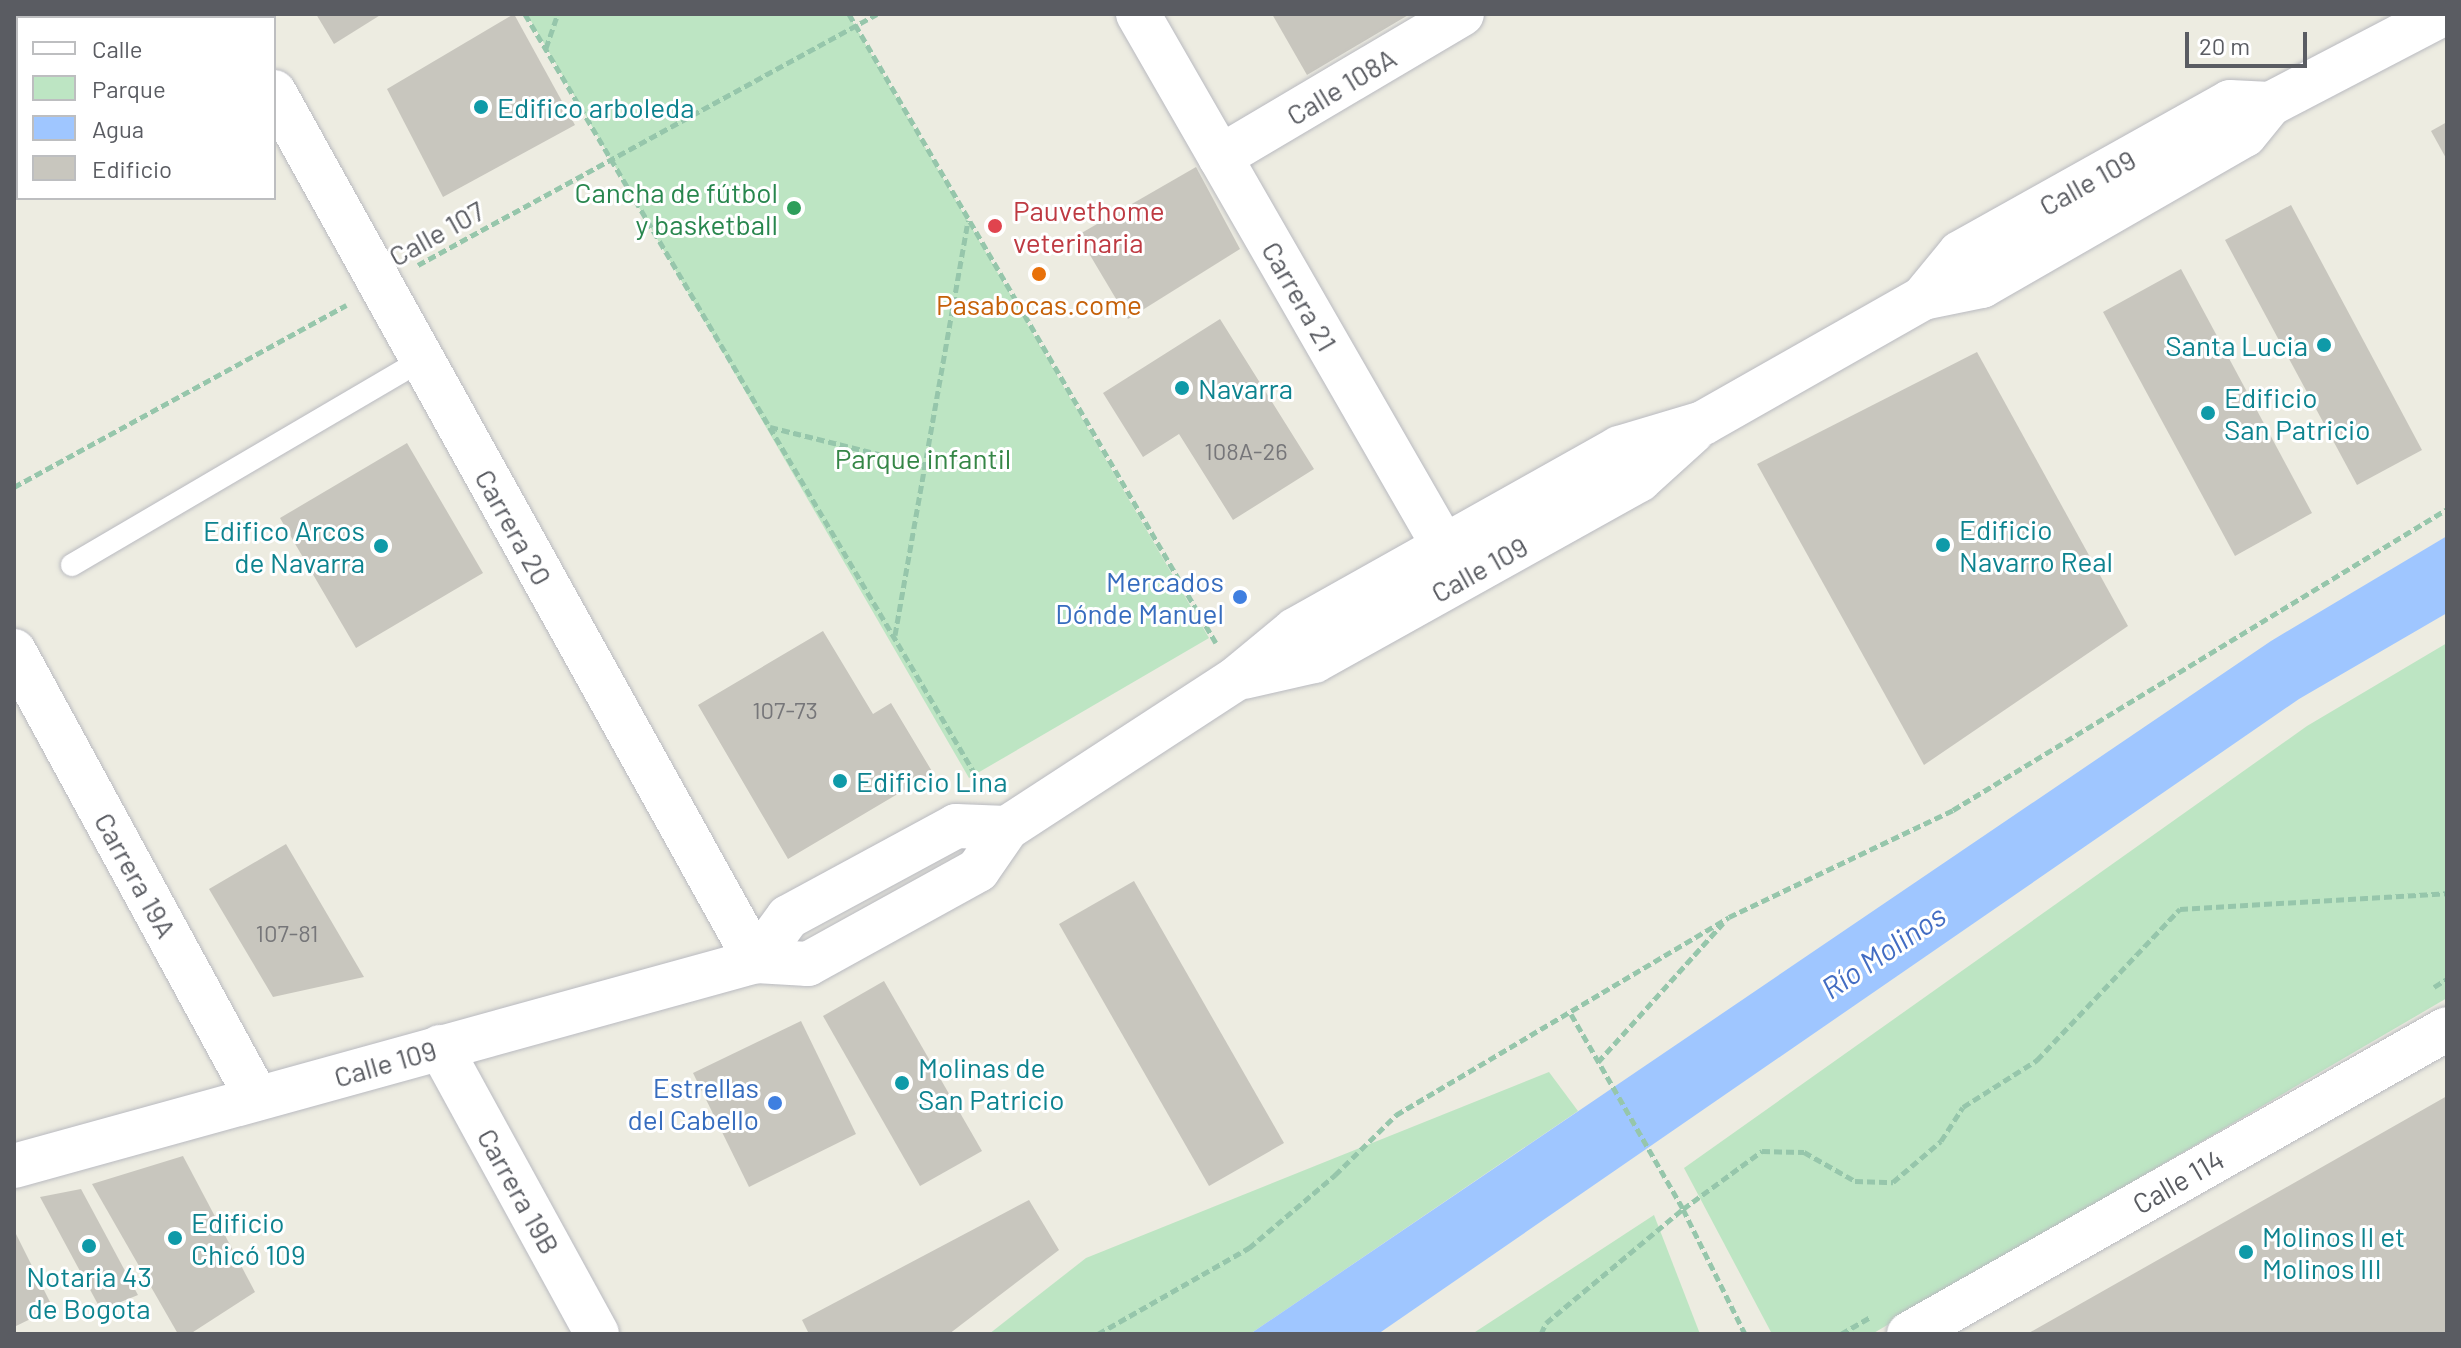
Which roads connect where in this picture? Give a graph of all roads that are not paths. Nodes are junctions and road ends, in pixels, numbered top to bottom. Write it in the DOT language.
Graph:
graph roads {
  1 [pos="1138,14"];
  2 [pos="1462,14"];
  3 [pos="2443,14"];
  4 [pos="276,96"];
  5 [pos="1220,157"];
  6 [pos="422,360"];
  7 [pos="1454,562"];
  8 [pos="72,565"];
  9 [pos="14,651"];
  10 [pos="756,961"];
  11 [pos="2447,1029"];
  12 [pos="440,1047"];
  13 [pos="257,1098"];
  14 [pos="14,1166"];
  15 [pos="597,1334"];
  16 [pos="1909,1334"];
  1 -- 5 [label="street, Carrera 21"];
  2 -- 5 [label="street, Calle 108A"];
  3 -- 7 [label="street, Calle 109"];
  4 -- 6 [label="street, Carrera 20"];
  5 -- 7 [label="street, Carrera 21"];
  6 -- 8 [label="lane"];
  6 -- 10 [label="street, Carrera 20"];
  7 -- 10 [label="street, Calle 109"];
  9 -- 13 [label="street, Carrera 19A"];
  10 -- 12 [label="street, Calle 109"];
  11 -- 16 [label="street, Calle 114"];
  12 -- 13 [label="street, Calle 109"];
  12 -- 15 [label="street, Carrera 19B"];
  13 -- 14 [label="street, Calle 109"];
}
